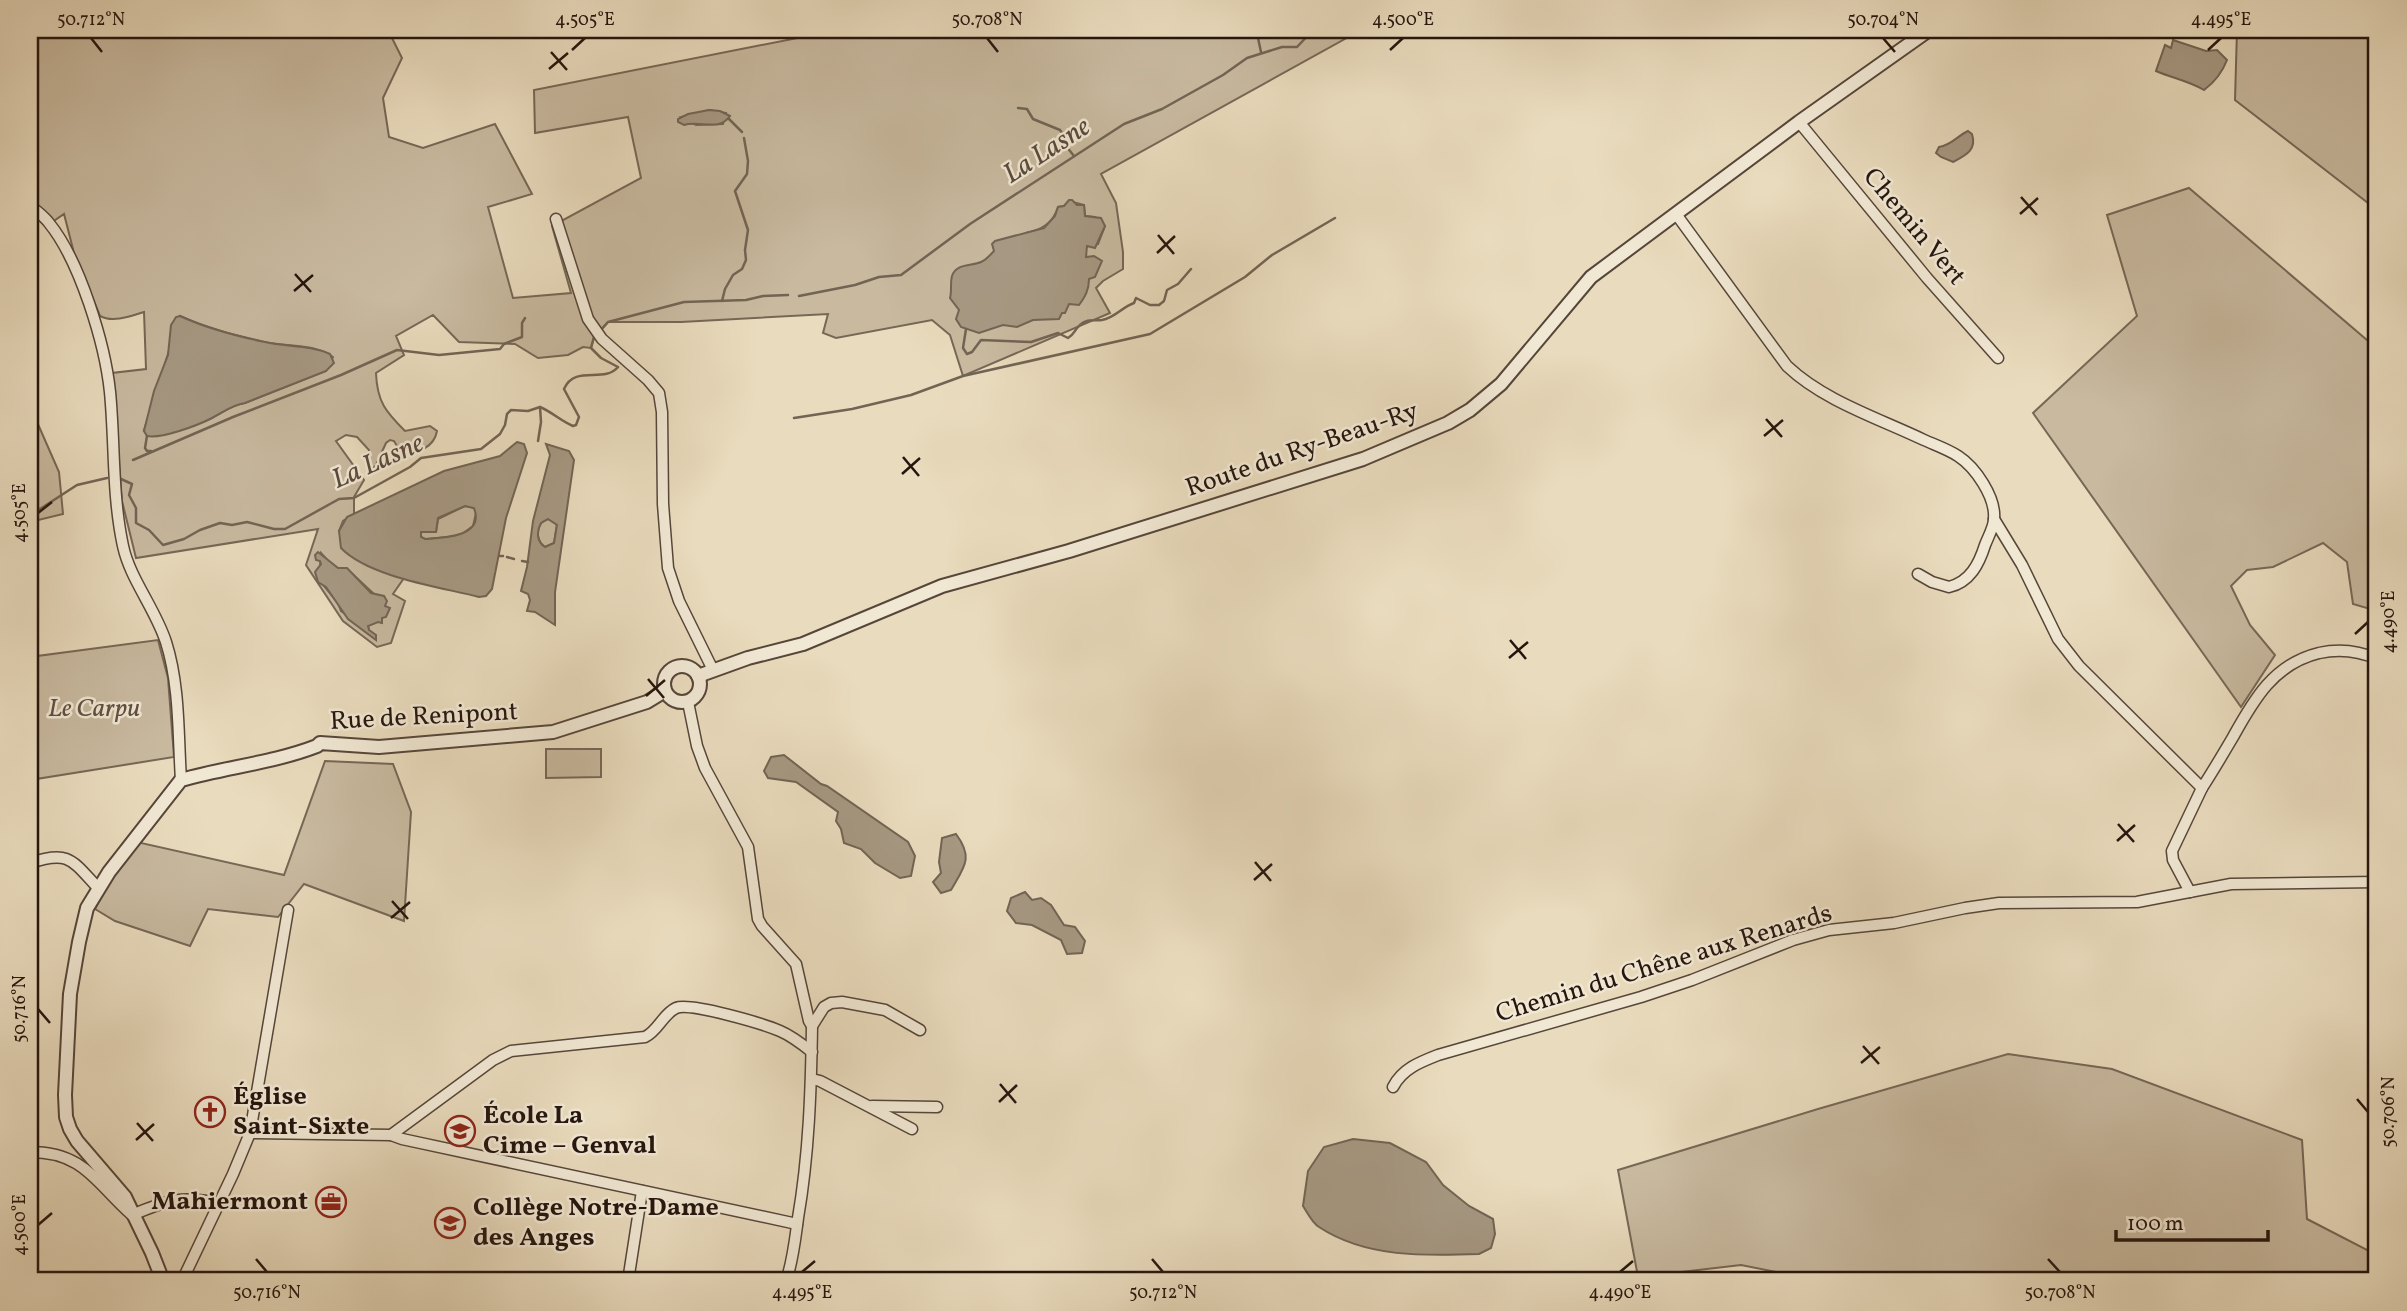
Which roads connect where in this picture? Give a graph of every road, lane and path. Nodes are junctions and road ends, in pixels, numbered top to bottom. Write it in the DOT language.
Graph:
graph roads {
  1 [pos="1928,30"];
  2 [pos="1799,122"];
  3 [pos="30,205"];
  4 [pos="1676,214"];
  5 [pos="556,219"];
  6 [pos="1998,358"];
  7 [pos="1994,519"];
  8 [pos="1918,574"];
  9 [pos="2377,659"];
  10 [pos="713,670"];
  11 [pos="698,676"];
  12 [pos="665,691"];
  13 [pos="688,702"];
  14 [pos="181,780"];
  15 [pos="2202,788"];
  16 [pos="30,863"];
  17 [pos="2377,882"];
  18 [pos="99,888"];
  19 [pos="2190,892"];
  20 [pos="288,910"];
  21 [pos="812,1026"];
  22 [pos="920,1030"];
  23 [pos="812,1052"];
  24 [pos="812,1079"];
  25 [pos="1393,1087"];
  26 [pos="868,1106"];
  27 [pos="937,1107"];
  28 [pos="912,1129"];
  29 [pos="250,1133"];
  30 [pos="391,1135"];
  31 [pos="30,1152"];
  32 [pos="642,1191"];
  33 [pos="218,1203"];
  34 [pos="132,1215"];
  35 [pos="797,1224"];
  36 [pos="163,1281"];
  37 [pos="182,1281"];
  38 [pos="628,1281"];
  39 [pos="787,1281"];
  1 -- 2 [label="street, Route du Ry-Beau-Ry"];
  2 -- 4 [label="street, Route du Ry-Beau-Ry"];
  2 -- 6 [label="street, Chemin Vert"];
  3 -- 14 [label="street"];
  4 -- 7 [label="street"];
  4 -- 10 [label="street, Route du Ry-Beau-Ry"];
  5 -- 10 [label="street"];
  7 -- 8 [label="street"];
  7 -- 15 [label="street"];
  9 -- 15 [label="street"];
  10 -- 11 [label="street, Route du Ry-Beau-Ry"];
  11 -- 12 [label="street"];
  11 -- 13 [label="street"];
  12 -- 13 [label="street"];
  12 -- 14 [label="street, Rue de Renipont"];
  13 -- 21 [label="street"];
  14 -- 18 [label="street"];
  15 -- 19 [label="street"];
  16 -- 18 [label="street"];
  17 -- 19 [label="street, Chemin du Chêne aux Renards"];
  18 -- 34 [label="street"];
  19 -- 25 [label="street, Chemin du Chêne aux Renards"];
  20 -- 29 [label="street"];
  21 -- 22 [label="street"];
  21 -- 23 [label="street"];
  23 -- 24 [label="street"];
  23 -- 30 [label="street"];
  24 -- 26 [label="street"];
  24 -- 35 [label="street"];
  26 -- 27 [label="street"];
  26 -- 28 [label="street"];
  29 -- 30 [label="street"];
  29 -- 33 [label="street"];
  30 -- 32 [label="street"];
  31 -- 34 [label="street"];
  32 -- 35 [label="street"];
  32 -- 38 [label="street"];
  33 -- 34 [label="street"];
  33 -- 37 [label="street"];
  34 -- 36 [label="street"];
  35 -- 39 [label="street"];
}
